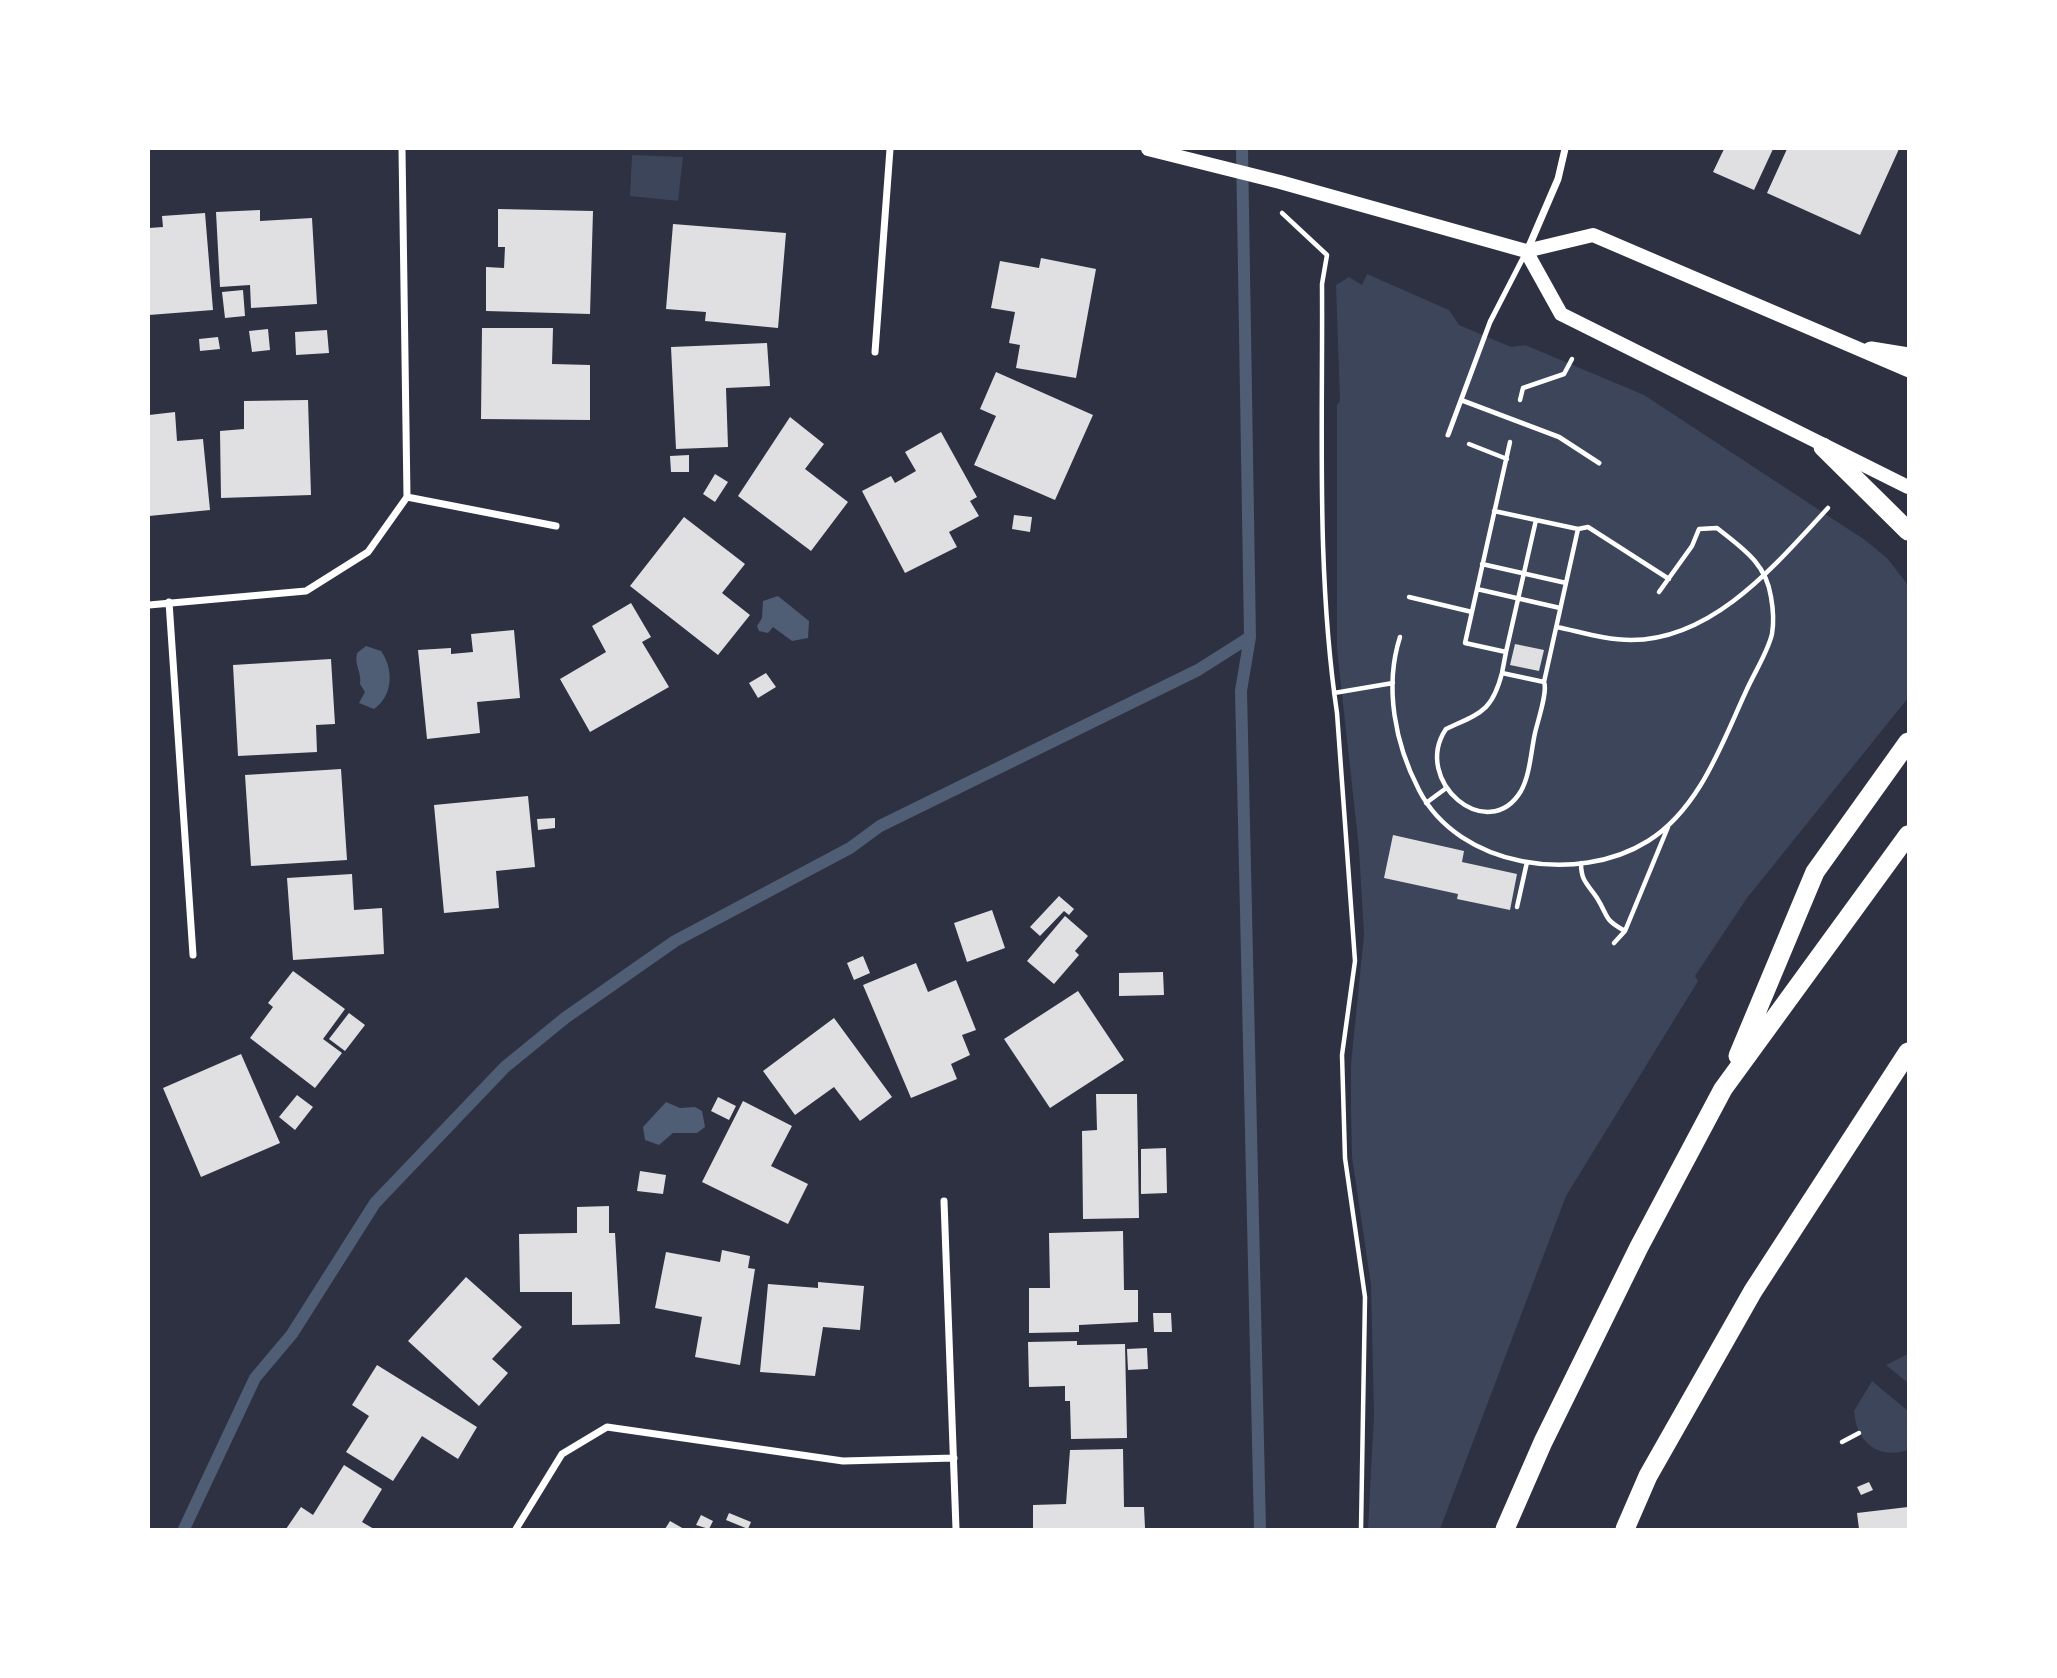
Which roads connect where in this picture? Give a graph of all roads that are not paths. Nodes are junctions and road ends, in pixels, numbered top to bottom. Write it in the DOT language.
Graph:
graph roads {
  1 [pos="402,149"];
  2 [pos="890,149"];
  3 [pos="1148,149"];
  4 [pos="1565,149"];
  5 [pos="1526,251"];
  6 [pos="1871,351"];
  7 [pos="875,352"];
  8 [pos="1908,357"];
  9 [pos="1908,370"];
  10 [pos="1461,400"];
  11 [pos="1448,435"];
  12 [pos="1823,447"];
  13 [pos="1599,463"];
  14 [pos="1908,487"];
  15 [pos="407,497"];
  16 [pos="556,526"];
  17 [pos="1908,531"];
  18 [pos="169,602"];
  19 [pos="149,605"];
  20 [pos="1908,742"];
  21 [pos="1908,835"];
  22 [pos="193,955"];
  23 [pos="1908,1052"];
  24 [pos="1724,1089"];
  25 [pos="944,1201"];
  26 [pos="954,1458"];
  27 [pos="516,1529"];
  28 [pos="956,1529"];
  29 [pos="1506,1529"];
  30 [pos="1625,1529"];
  1 -- 15 [label="street"];
  2 -- 7 [label="street"];
  3 -- 5 [label="main road"];
  4 -- 5 [label="street"];
  5 -- 6 [label="main road"];
  5 -- 10 [label="lane"];
  5 -- 12 [label="main road"];
  6 -- 8 [label="highway"];
  6 -- 9 [label="main road"];
  10 -- 11 [label="lane"];
  10 -- 13 [label="lane"];
  12 -- 14 [label="main road"];
  12 -- 17 [label="highway"];
  15 -- 16 [label="street"];
  15 -- 18 [label="street"];
  18 -- 19 [label="street"];
  18 -- 22 [label="street"];
  20 -- 24 [label="highway"];
  21 -- 24 [label="highway"];
  23 -- 30 [label="highway"];
  24 -- 29 [label="highway"];
  25 -- 26 [label="street"];
  26 -- 27 [label="street"];
  26 -- 28 [label="street"];
}
